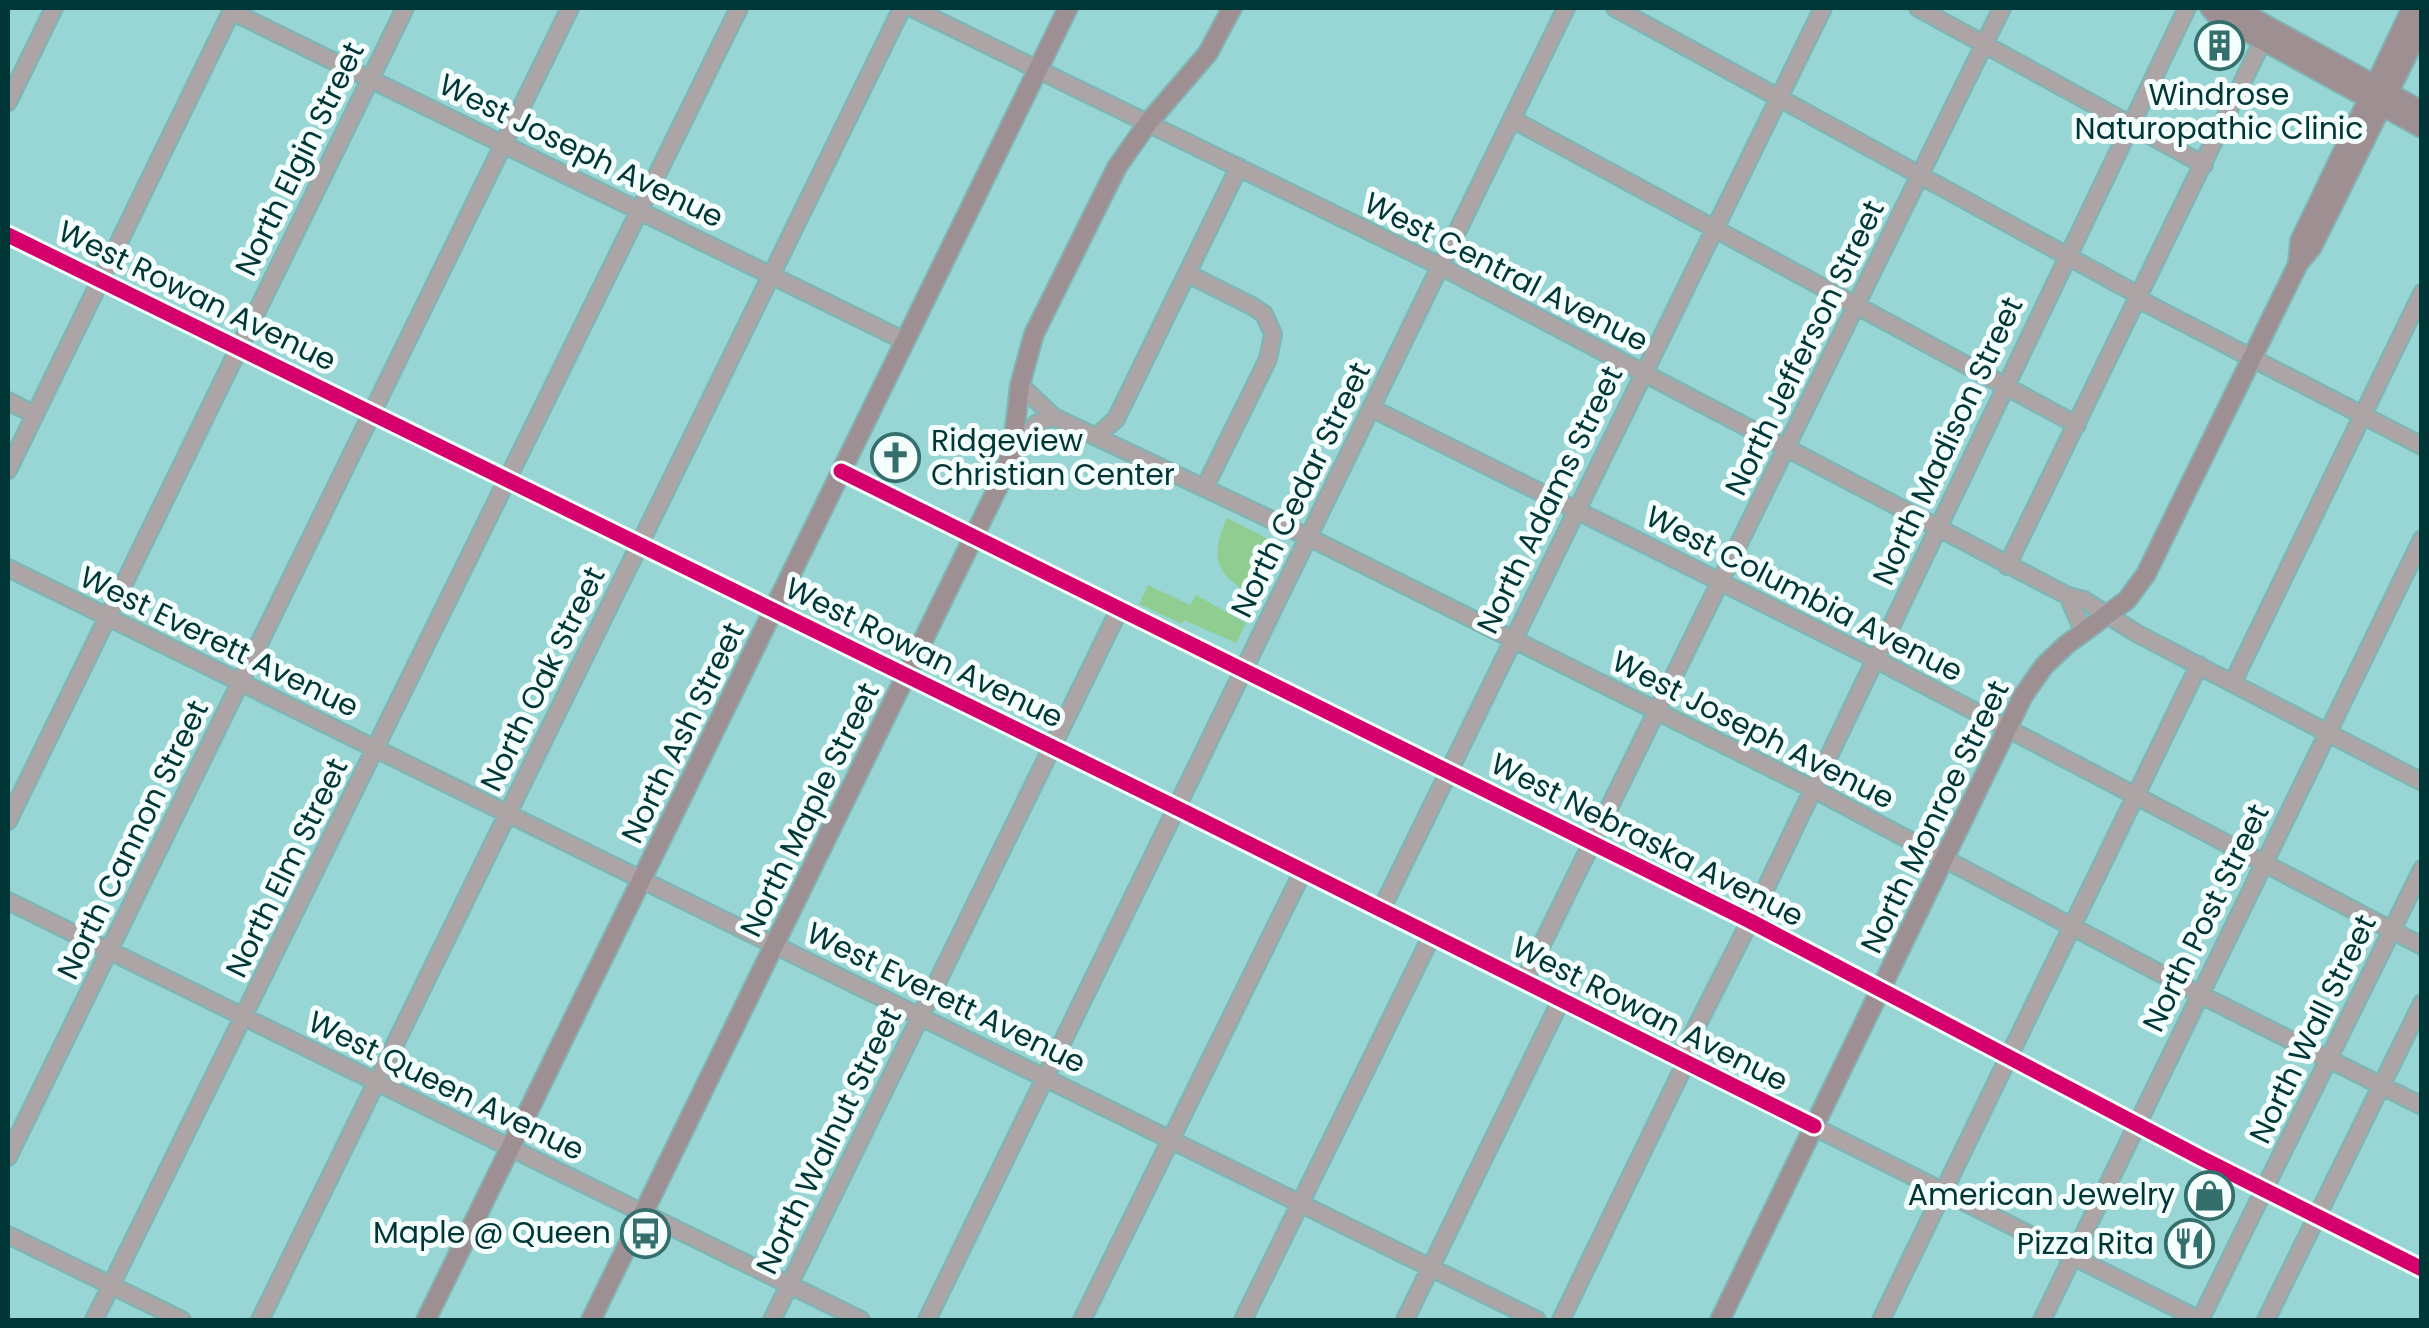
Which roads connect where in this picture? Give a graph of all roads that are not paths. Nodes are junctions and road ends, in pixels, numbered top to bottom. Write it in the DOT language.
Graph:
graph roads {
  1 [pos="54,8"];
  2 [pos="405,8"];
  3 [pos="570,8"];
  4 [pos="738,8"];
  5 [pos="902,8"];
  6 [pos="912,8"];
  7 [pos="1068,8"];
  8 [pos="1232,8"];
  9 [pos="1566,8"];
  10 [pos="1615,8"];
  11 [pos="1823,8"];
  12 [pos="1918,8"];
  13 [pos="2002,8"];
  14 [pos="2187,8"];
  15 [pos="2210,8"];
  16 [pos="2235,8"];
  17 [pos="2421,8"];
  18 [pos="232,9"];
  19 [pos="2422,25"];
  20 [pos="2263,40"];
  21 [pos="1984,44"];
  22 [pos="1038,69"];
  23 [pos="371,78"];
  24 [pos="2378,96"];
  25 [pos="1779,97"];
  26 [pos="8,102"];
  27 [pos="2422,111"];
  28 [pos="1512,118"];
  29 [pos="1148,123"];
  30 [pos="2132,124"];
  31 [pos="2422,128"];
  32 [pos="504,143"];
  33 [pos="2204,165"];
  34 [pos="1239,167"];
  35 [pos="1921,174"];
  36 [pos="638,210"];
  37 [pos="1714,227"];
  38 [pos="8,234"];
  39 [pos="2068,254"];
  40 [pos="1440,266"];
  41 [pos="1188,274"];
  42 [pos="772,276"];
  43 [pos="100,280"];
  44 [pos="2422,293"];
  45 [pos="2139,298"];
  46 [pos="1857,305"];
  47 [pos="906,340"];
  48 [pos="239,347"];
  49 [pos="2252,358"];
  50 [pos="1644,374"];
  51 [pos="1020,385"];
  52 [pos="2004,387"];
  53 [pos="8,401"];
  54 [pos="1371,408"];
  55 [pos="372,412"];
  56 [pos="35,415"];
  57 [pos="2362,415"];
  58 [pos="1054,417"];
  59 [pos="2077,425"];
  60 [pos="1097,436"];
  61 [pos="2422,446"];
  62 [pos="1786,450"];
  63 [pos="1012,452"];
  64 [pos="8,470"];
  65 [pos="842,471"];
  66 [pos="506,480"];
  67 [pos="1205,486"];
  68 [pos="1577,509"];
  69 [pos="1936,529"];
  70 [pos="974,536"];
  71 [pos="1308,537"];
  72 [pos="2422,540"];
  73 [pos="638,544"];
  74 [pos="2007,566"];
  75 [pos="8,568"];
  76 [pos="1721,582"];
  77 [pos="2068,596"];
  78 [pos="1120,608"];
  79 [pos="774,611"];
  80 [pos="107,617"];
  81 [pos="2107,617"];
  82 [pos="2084,633"];
  83 [pos="1512,639"];
  84 [pos="1875,659"];
  85 [pos="2199,666"];
  86 [pos="1244,669"];
  87 [pos="906,675"];
  88 [pos="241,682"];
  89 [pos="2232,682"];
  90 [pos="1657,711"];
  91 [pos="2007,730"];
  92 [pos="2328,733"];
  93 [pos="1053,747"];
  94 [pos="375,749"];
  95 [pos="1448,771"];
  96 [pos="2422,782"];
  97 [pos="1813,788"];
  98 [pos="2137,797"];
  99 [pos="1177,808"];
  100 [pos="508,813"];
  101 [pos="8,821"];
  102 [pos="1593,843"];
  103 [pos="1943,859"];
  104 [pos="2263,864"];
  105 [pos="2422,869"];
  106 [pos="1304,871"];
  107 [pos="642,880"];
  108 [pos="8,901"];
  109 [pos="1381,910"];
  110 [pos="1750,921"];
  111 [pos="2071,927"];
  112 [pos="2391,932"];
  113 [pos="1432,935"];
  114 [pos="775,945"];
  115 [pos="2422,946"];
  116 [pos="109,950"];
  117 [pos="1524,981"];
  118 [pos="1880,990"];
  119 [pos="2199,994"];
  120 [pos="1561,1000"];
  121 [pos="2422,1003"];
  122 [pos="921,1016"];
  123 [pos="244,1018"];
  124 [pos="2009,1058"];
  125 [pos="2328,1060"];
  126 [pos="1683,1061"];
  127 [pos="1045,1076"];
  128 [pos="377,1083"];
  129 [pos="2381,1086"];
  130 [pos="2422,1106"];
  131 [pos="2137,1124"];
  132 [pos="1814,1126"];
  133 [pos="1172,1139"];
  134 [pos="510,1148"];
  135 [pos="8,1157"];
  136 [pos="2264,1189"];
  137 [pos="1944,1191"];
  138 [pos="1299,1203"];
  139 [pos="643,1213"];
  140 [pos="2318,1216"];
  141 [pos="8,1235"];
  142 [pos="2073,1256"];
  143 [pos="1430,1268"];
  144 [pos="2422,1269"];
  145 [pos="790,1284"];
  146 [pos="111,1286"];
  147 [pos="94,1320"];
  148 [pos="182,1320"];
  149 [pos="260,1320"];
  150 [pos="426,1320"];
  151 [pos="591,1320"];
  152 [pos="772,1320"];
  153 [pos="861,1320"];
  154 [pos="927,1320"];
  155 [pos="1082,1320"];
  156 [pos="1243,1320"];
  157 [pos="1405,1320"];
  158 [pos="1536,1320"];
  159 [pos="1561,1320"];
  160 [pos="1720,1320"];
  161 [pos="1881,1320"];
  162 [pos="2042,1320"];
  163 [pos="2200,1320"];
  164 [pos="2266,1320"];
  1 -- 26 [label="street"];
  2 -- 23 [label="street, North Elgin Street"];
  3 -- 32 [label="street, North Cannon Street"];
  4 -- 36 [label="street, North Elm Street"];
  5 -- 42 [label="street, North Oak Street"];
  6 -- 22 [label="street, West Central Avenue"];
  7 -- 22 [label="main road, North Ash Street"];
  8 -- 29 [label="main road, North Maple Street"];
  9 -- 28 [label="street, North Cedar Street"];
  10 -- 25 [label="street"];
  11 -- 25 [label="street, North Adams Street"];
  12 -- 21 [label="street"];
  13 -- 21 [label="street, North Jefferson Street"];
  14 -- 30 [label="street, North Madison Street"];
  15 -- 20 [label="main road"];
  16 -- 24 [label="main road"];
  17 -- 24 [label="main road, North Monroe Street"];
  18 -- 23 [label="street, West Joseph Avenue"];
  18 -- 43 [label="street"];
  19 -- 24 [label="main road, North Monroe Street"];
  20 -- 24 [label="main road"];
  20 -- 33 [label="street"];
  21 -- 30 [label="street"];
  21 -- 35 [label="street, North Jefferson Street"];
  22 -- 29 [label="street, West Central Avenue"];
  22 -- 47 [label="main road, North Ash Street"];
  23 -- 32 [label="street, West Joseph Avenue"];
  23 -- 48 [label="street, North Elgin Street"];
  24 -- 27 [label="main road"];
  24 -- 31 [label="main road"];
  24 -- 49 [label="main road, North Monroe Street"];
  25 -- 35 [label="street"];
  25 -- 37 [label="street, North Adams Street"];
  28 -- 37 [label="street"];
  28 -- 40 [label="street, North Cedar Street"];
  29 -- 34 [label="street, West Central Avenue"];
  29 -- 51 [label="main road, North Maple Street"];
  30 -- 33 [label="street"];
  30 -- 39 [label="street, North Madison Street"];
  32 -- 36 [label="street, West Joseph Avenue"];
  32 -- 55 [label="street, North Cannon Street"];
  33 -- 45 [label="street"];
  34 -- 40 [label="street, West Central Avenue"];
  34 -- 41 [label="street"];
  35 -- 39 [label="street"];
  35 -- 46 [label="street, North Jefferson Street"];
  36 -- 42 [label="street, West Joseph Avenue"];
  36 -- 66 [label="street, North Elm Street"];
  37 -- 46 [label="street"];
  37 -- 50 [label="street, North Adams Street"];
  38 -- 43 [label="street, West Rowan Avenue"];
  39 -- 45 [label="street"];
  39 -- 52 [label="street, North Madison Street"];
  40 -- 50 [label="street, West Central Avenue"];
  40 -- 54 [label="street, North Cedar Street"];
  41 -- 60 [label="street"];
  41 -- 67 [label="street"];
  42 -- 47 [label="street, West Joseph Avenue"];
  42 -- 73 [label="street, North Oak Street"];
  43 -- 48 [label="street, West Rowan Avenue"];
  43 -- 56 [label="street"];
  44 -- 57 [label="street"];
  45 -- 49 [label="street"];
  45 -- 59 [label="street"];
  46 -- 52 [label="street"];
  46 -- 62 [label="street, North Jefferson Street"];
  47 -- 65 [label="main road, North Ash Street"];
  48 -- 55 [label="street, West Rowan Avenue"];
  48 -- 80 [label="street, North Elgin Street"];
  49 -- 57 [label="street"];
  49 -- 81 [label="main road, North Monroe Street"];
  50 -- 62 [label="street, West Central Avenue"];
  50 -- 68 [label="street, North Adams Street"];
  51 -- 58 [label="street, West Joseph Avenue"];
  51 -- 63 [label="main road, North Maple Street"];
  52 -- 59 [label="street"];
  52 -- 69 [label="street, North Madison Street"];
  53 -- 56 [label="street"];
  54 -- 68 [label="street, West Columbia Avenue"];
  54 -- 71 [label="street, North Cedar Street"];
  55 -- 66 [label="street, West Rowan Avenue"];
  55 -- 88 [label="street, North Cannon Street"];
  56 -- 64 [label="street"];
  57 -- 61 [label="street"];
  57 -- 89 [label="street"];
  58 -- 60 [label="street, West Joseph Avenue"];
  58 -- 63 [label="street"];
  59 -- 74 [label="street"];
  60 -- 67 [label="street, West Joseph Avenue"];
  62 -- 69 [label="street, West Central Avenue"];
  62 -- 76 [label="street, North Jefferson Street"];
  63 -- 70 [label="main road, North Maple Street"];
  65 -- 70 [label="street, West Nebraska Avenue"];
  65 -- 79 [label="main road, North Ash Street"];
  66 -- 73 [label="street, West Rowan Avenue"];
  66 -- 94 [label="street, North Elm Street"];
  67 -- 71 [label="street, West Joseph Avenue"];
  68 -- 76 [label="street, West Columbia Avenue"];
  68 -- 83 [label="street, North Adams Street"];
  69 -- 74 [label="street, West Central Avenue"];
  69 -- 84 [label="street, North Madison Street"];
  70 -- 78 [label="street, West Nebraska Avenue"];
  70 -- 87 [label="main road, North Maple Street"];
  71 -- 83 [label="street, West Joseph Avenue"];
  71 -- 86 [label="street, North Cedar Street"];
  72 -- 92 [label="street, North Post Street"];
  73 -- 79 [label="street, West Rowan Avenue"];
  73 -- 100 [label="street, North Oak Street"];
  74 -- 77 [label="street, West Central Avenue"];
  75 -- 80 [label="street, West Everett Avenue"];
  76 -- 84 [label="street, West Columbia Avenue"];
  76 -- 90 [label="street, North Jefferson Street"];
  77 -- 81 [label="street, West Central Avenue"];
  77 -- 82 [label="street"];
  78 -- 86 [label="street, West Nebraska Avenue"];
  78 -- 93 [label="street, North Walnut Street"];
  79 -- 87 [label="street, West Rowan Avenue"];
  79 -- 107 [label="main road, North Ash Street"];
  80 -- 88 [label="street, West Everett Avenue"];
  80 -- 101 [label="street, North Elgin Street"];
  81 -- 82 [label="main road, North Monroe Street"];
  81 -- 85 [label="street, West Central Avenue"];
  82 -- 91 [label="main road, North Monroe Street"];
  83 -- 90 [label="street, West Joseph Avenue"];
  83 -- 95 [label="street, North Adams Street"];
  84 -- 91 [label="street, West Columbia Avenue"];
  84 -- 97 [label="street, North Madison Street"];
  85 -- 89 [label="street, West Central Avenue"];
  85 -- 98 [label="street"];
  86 -- 95 [label="street, West Nebraska Avenue"];
  86 -- 99 [label="street, North Cedar Street"];
  87 -- 93 [label="street, West Rowan Avenue"];
  87 -- 114 [label="main road, North Maple Street"];
  88 -- 94 [label="street, West Everett Avenue"];
  88 -- 116 [label="street, North Cannon Street"];
  89 -- 92 [label="street, West Central Avenue"];
  90 -- 97 [label="street, West Joseph Avenue"];
  90 -- 102 [label="street, North Jefferson Street"];
  91 -- 98 [label="street, West Columbia Avenue"];
  91 -- 103 [label="main road, North Monroe Street"];
  92 -- 96 [label="street, West Central Avenue"];
  92 -- 104 [label="street, North Post Street"];
  93 -- 99 [label="street, West Rowan Avenue"];
  93 -- 122 [label="street, North Walnut Street"];
  94 -- 100 [label="street, West Everett Avenue"];
  94 -- 123 [label="street, North Elm Street"];
  95 -- 102 [label="street, West Nebraska Avenue"];
  95 -- 109 [label="street, North Adams Street"];
  97 -- 103 [label="street, West Joseph Avenue"];
  97 -- 110 [label="street, North Madison Street"];
  98 -- 104 [label="street, West Columbia Avenue"];
  98 -- 111 [label="street"];
  99 -- 106 [label="street, West Rowan Avenue"];
  99 -- 127 [label="street, North Cedar Street"];
  100 -- 107 [label="street, West Everett Avenue"];
  100 -- 128 [label="street, North Oak Street"];
  102 -- 110 [label="street, West Nebraska Avenue"];
  102 -- 117 [label="street, North Jefferson Street"];
  103 -- 111 [label="street, West Joseph Avenue"];
  103 -- 118 [label="main road, North Monroe Street"];
  104 -- 112 [label="street, West Columbia Avenue"];
  104 -- 119 [label="street, North Post Street"];
  105 -- 112 [label="street, North Wall Street"];
  106 -- 109 [label="street, West Rowan Avenue"];
  106 -- 133 [label="street"];
  107 -- 114 [label="street, West Everett Avenue"];
  107 -- 134 [label="main road, North Ash Street"];
  108 -- 116 [label="street, West Queen Avenue"];
  109 -- 113 [label="street, West Rowan Avenue"];
  110 -- 118 [label="street, West Nebraska Avenue"];
  110 -- 126 [label="street, North Madison Street"];
  111 -- 119 [label="street, West Joseph Avenue"];
  111 -- 124 [label="street"];
  112 -- 115 [label="street, West Columbia Avenue"];
  112 -- 125 [label="street, North Wall Street"];
  113 -- 117 [label="street, West Rowan Avenue"];
  113 -- 138 [label="street"];
  114 -- 122 [label="street, West Everett Avenue"];
  114 -- 139 [label="main road, North Maple Street"];
  116 -- 123 [label="street, West Queen Avenue"];
  116 -- 135 [label="street, North Cannon Street"];
  117 -- 120 [label="street, West Rowan Avenue"];
  118 -- 124 [label="street, West Nebraska Avenue"];
  118 -- 132 [label="main road, North Monroe Street"];
  119 -- 125 [label="street, West Joseph Avenue"];
  119 -- 131 [label="street, North Post Street"];
  120 -- 126 [label="street, West Rowan Avenue"];
  120 -- 143 [label="street"];
  121 -- 129 [label="street"];
  122 -- 127 [label="street, West Everett Avenue"];
  122 -- 145 [label="street, North Walnut Street"];
  123 -- 128 [label="street, West Queen Avenue"];
  123 -- 146 [label="street, North Elm Street"];
  124 -- 131 [label="street, West Nebraska Avenue"];
  124 -- 137 [label="street"];
  125 -- 129 [label="street, West Joseph Avenue"];
  125 -- 136 [label="street, North Wall Street"];
  126 -- 132 [label="street, West Rowan Avenue"];
  126 -- 159 [label="street, North Madison Street"];
  127 -- 133 [label="street, West Everett Avenue"];
  127 -- 154 [label="street, North Cedar Street"];
  128 -- 134 [label="street, West Queen Avenue"];
  128 -- 149 [label="street, North Oak Street"];
  129 -- 130 [label="street, West Joseph Avenue"];
  129 -- 140 [label="street"];
  131 -- 136 [label="street, West Nebraska Avenue"];
  131 -- 142 [label="street, North Post Street"];
  132 -- 137 [label="street, West Rowan Avenue"];
  132 -- 160 [label="main road, North Monroe Street"];
  133 -- 138 [label="street, West Everett Avenue"];
  133 -- 155 [label="street"];
  134 -- 139 [label="street, West Queen Avenue"];
  134 -- 150 [label="main road, North Ash Street"];
  136 -- 140 [label="street, West Nebraska Avenue"];
  136 -- 163 [label="street, North Wall Street"];
  137 -- 142 [label="street, West Rowan Avenue"];
  137 -- 161 [label="street"];
  138 -- 143 [label="street, West Everett Avenue"];
  138 -- 156 [label="street"];
  139 -- 145 [label="street, West Queen Avenue"];
  139 -- 151 [label="main road, North Maple Street"];
  140 -- 144 [label="street, West Nebraska Avenue"];
  140 -- 164 [label="street"];
  141 -- 146 [label="street"];
  142 -- 162 [label="street, North Post Street"];
  142 -- 163 [label="street, West Rowan Avenue"];
  143 -- 157 [label="street"];
  143 -- 158 [label="street, West Everett Avenue"];
  145 -- 152 [label="street, North Walnut Street"];
  145 -- 153 [label="street, West Queen Avenue"];
  146 -- 147 [label="street, North Elm Street"];
  146 -- 148 [label="street"];
}
